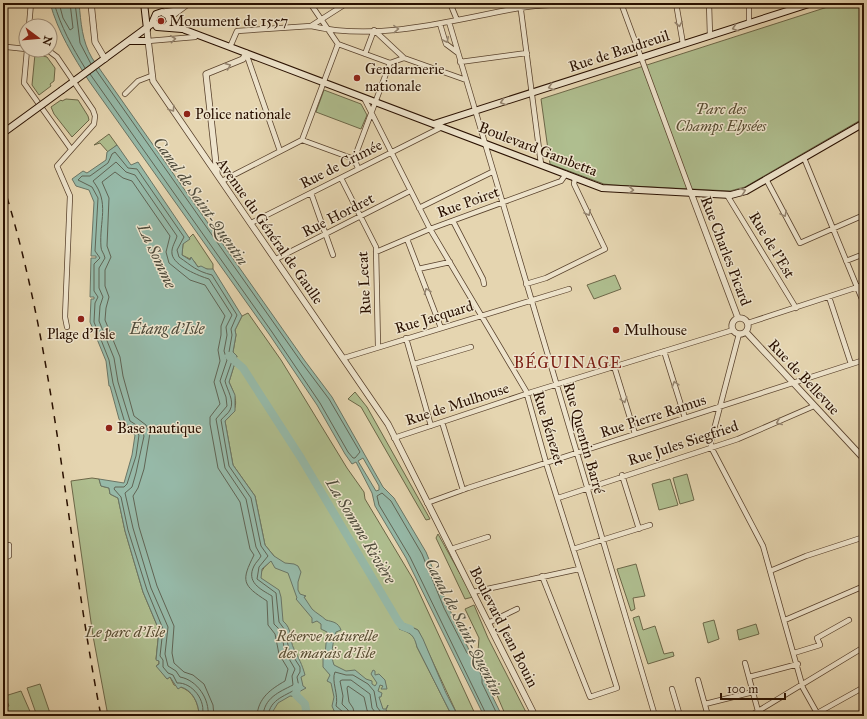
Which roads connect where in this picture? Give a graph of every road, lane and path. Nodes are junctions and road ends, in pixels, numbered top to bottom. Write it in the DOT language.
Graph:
graph roads {
  1 [pos="31,3"];
  2 [pos="91,3"];
  3 [pos="104,3"];
  4 [pos="144,3"];
  5 [pos="189,3"];
  6 [pos="310,3"];
  7 [pos="347,3"];
  8 [pos="450,3"];
  9 [pos="580,3"];
  10 [pos="621,3"];
  11 [pos="676,3"];
  12 [pos="709,3"];
  13 [pos="749,3"];
  14 [pos="809,3"];
  15 [pos="520,5"];
  16 [pos="179,10"];
  17 [pos="145,11"];
  18 [pos="164,12"];
  19 [pos="30,18"];
  20 [pos="146,18"];
  21 [pos="321,18"];
  22 [pos="170,19"];
  23 [pos="457,20"];
  24 [pos="154,22"];
  25 [pos="449,22"];
  26 [pos="749,23"];
  27 [pos="440,24"];
  28 [pos="311,26"];
  29 [pos="166,27"];
  30 [pos="147,29"];
  31 [pos="185,30"];
  32 [pos="329,30"];
  33 [pos="374,30"];
  34 [pos="200,35"];
  35 [pos="710,36"];
  36 [pos="130,41"];
  37 [pos="148,41"];
  38 [pos="338,44"];
  39 [pos="683,44"];
  40 [pos="7,47"];
  41 [pos="230,47"];
  42 [pos="18,48"];
  43 [pos="246,53"];
  44 [pos="458,53"];
  45 [pos="527,53"];
  46 [pos="365,54"];
  47 [pos="25,58"];
  48 [pos="56,58"];
  49 [pos="404,58"];
  50 [pos="641,58"];
  51 [pos="103,60"];
  52 [pos="390,62"];
  53 [pos="460,62"];
  54 [pos="151,76"];
  55 [pos="466,80"];
  56 [pos="73,82"];
  57 [pos="323,82"];
  58 [pos="532,93"];
  59 [pos="124,94"];
  60 [pos="364,98"];
  61 [pos="375,102"];
  62 [pos="475,111"];
  63 [pos="371,114"];
  64 [pos="454,118"];
  65 [pos="864,123"];
  66 [pos="434,124"];
  67 [pos="442,127"];
  68 [pos="453,131"];
  69 [pos="3,133"];
  70 [pos="302,140"];
  71 [pos="212,141"];
  72 [pos="484,143"];
  73 [pos="71,149"];
  74 [pos="200,150"];
  75 [pos="280,151"];
  76 [pos="391,153"];
  77 [pos="804,158"];
  78 [pos="354,159"];
  79 [pos="541,164"];
  80 [pos="358,168"];
  81 [pos="492,172"];
  82 [pos="217,173"];
  83 [pos="566,174"];
  84 [pos="341,178"];
  85 [pos="575,178"];
  86 [pos="766,179"];
  87 [pos="222,181"];
  88 [pos="410,191"];
  89 [pos="311,193"];
  90 [pos="691,193"];
  91 [pos="727,195"];
  92 [pos="502,203"];
  93 [pos="419,208"];
  94 [pos="864,216"];
  95 [pos="361,217"];
  96 [pos="453,221"];
  97 [pos="251,223"];
  98 [pos="430,229"];
  99 [pos="833,229"];
  100 [pos="325,235"];
  101 [pos="407,239"];
  102 [pos="376,252"];
  103 [pos="864,254"];
  104 [pos="333,255"];
  105 [pos="276,259"];
  106 [pos="846,261"];
  107 [pos="450,262"];
  108 [pos="418,269"];
  109 [pos="484,284"];
  110 [pos="526,284"];
  111 [pos="864,285"];
  112 [pos="857,288"];
  113 [pos="569,289"];
  114 [pos="829,297"];
  115 [pos="531,301"];
  116 [pos="864,304"];
  117 [pos="796,308"];
  118 [pos="481,316"];
  119 [pos="738,318"];
  120 [pos="748,323"];
  121 [pos="66,327"];
  122 [pos="441,328"];
  123 [pos="733,330"];
  124 [pos="746,332"];
  125 [pos="739,334"];
  126 [pos="406,338"];
  127 [pos="378,347"];
  128 [pos="471,347"];
  129 [pos="664,350"];
  130 [pos="344,358"];
  131 [pos="864,360"];
  132 [pos="414,364"];
  133 [pos="851,364"];
  134 [pos="614,366"];
  135 [pos="793,383"];
  136 [pos="556,386"];
  137 [pos="527,394"];
  138 [pos="814,406"];
  139 [pos="719,407"];
  140 [pos="685,418"];
  141 [pos="442,422"];
  142 [pos="431,426"];
  143 [pos="635,434"];
  144 [pos="394,438"];
  145 [pos="711,446"];
  146 [pos="576,453"];
  147 [pos="863,457"];
  148 [pos="546,463"];
  149 [pos="622,476"];
  150 [pos="864,481"];
  151 [pos="586,488"];
  152 [pos="463,490"];
  153 [pos="558,498"];
  154 [pos="427,503"];
  155 [pos="650,525"];
  156 [pos="639,529"];
  157 [pos="488,537"];
  158 [pos="864,538"];
  159 [pos="602,540"];
  160 [pos="3,546"];
  161 [pos="451,549"];
  162 [pos="573,549"];
  163 [pos="3,558"];
  164 [pos="579,569"];
  165 [pos="770,571"];
  166 [pos="542,576"];
  167 [pos="864,586"];
  168 [pos="473,592"];
  169 [pos="516,609"];
  170 [pos="785,620"];
  171 [pos="849,620"];
  172 [pos="488,623"];
  173 [pos="864,647"];
  174 [pos="794,652"];
  175 [pos="745,663"];
  176 [pos="798,664"];
  177 [pos="749,677"];
  178 [pos="698,680"];
  179 [pos="803,685"];
  180 [pos="864,687"];
  181 [pos="672,689"];
  182 [pos="753,692"];
  183 [pos="705,704"];
  184 [pos="758,711"];
  185 [pos="817,713"];
  186 [pos="535,716"];
  187 [pos="655,716"];
  188 [pos="680,716"];
  189 [pos="708,716"];
  190 [pos="750,716"];
  191 [pos="812,716"];
  1 -- 19 [label="street"];
  2 -- 3 [label="street"];
  2 -- 51 [label="street"];
  4 -- 17 [label="main road"];
  5 -- 16 [label="street"];
  6 -- 21 [label="street"];
  7 -- 21 [label="street"];
  8 -- 23 [label="street"];
  9 -- 15 [label="street"];
  10 -- 50 [label="street"];
  11 -- 39 [label="street, one-way"];
  12 -- 35 [label="street"];
  13 -- 26 [label="street"];
  14 -- 26 [label="main road, Rue de Baudreuil"];
  15 -- 23 [label="street"];
  15 -- 45 [label="street"];
  16 -- 18 [label="street"];
  16 -- 22 [label="street"];
  17 -- 20 [label="main road"];
  17 -- 24 [label="main road"];
  18 -- 22 [label="main road"];
  18 -- 24 [label="main road"];
  20 -- 24 [label="main road"];
  20 -- 30 [label="main road"];
  21 -- 28 [label="street"];
  21 -- 32 [label="street"];
  22 -- 29 [label="main road"];
  22 -- 31 [label="main road"];
  23 -- 25 [label="street"];
  24 -- 29 [label="main road"];
  24 -- 30 [label="main road"];
  25 -- 27 [label="street"];
  25 -- 44 [label="street, Rue Quentin Barré"];
  26 -- 35 [label="main road, Rue de Baudreuil, one-way"];
  33 -- 27 [label="street, one-way"];
  27 -- 44 [label="street, one-way"];
  28 -- 32 [label="street"];
  28 -- 41 [label="street"];
  29 -- 31 [label="main road"];
  30 -- 36 [label="main road"];
  30 -- 37 [label="street, Avenue du Général de Gaulle"];
  31 -- 34 [label="main road, Boulevard Gambetta"];
  32 -- 33 [label="street"];
  32 -- 38 [label="street"];
  33 -- 46 [label="street"];
  33 -- 49 [label="street"];
  37 -- 34 [label="street, one-way"];
  34 -- 41 [label="main road, Boulevard Gambetta"];
  35 -- 39 [label="main road, Rue de Baudreuil"];
  36 -- 37 [label="main road"];
  36 -- 51 [label="main road"];
  37 -- 54 [label="street, Avenue du Général de Gaulle"];
  38 -- 46 [label="street"];
  38 -- 57 [label="street"];
  39 -- 50 [label="main road, Rue de Baudreuil"];
  40 -- 42 [label="street"];
  41 -- 43 [label="main road, Boulevard Gambetta"];
  43 -- 57 [label="main road, Boulevard Gambetta"];
  71 -- 43 [label="street, one-way"];
  43 -- 75 [label="street"];
  44 -- 53 [label="street, Rue Quentin Barré"];
  45 -- 53 [label="street"];
  45 -- 58 [label="street"];
  46 -- 52 [label="street"];
  47 -- 73 [label="street"];
  48 -- 56 [label="street"];
  49 -- 52 [label="street"];
  49 -- 55 [label="street"];
  50 -- 58 [label="main road, Rue de Baudreuil, one-way"];
  50 -- 90 [label="street"];
  51 -- 56 [label="main road"];
  52 -- 61 [label="street"];
  53 -- 55 [label="street, Rue Quentin Barré"];
  54 -- 59 [label="street"];
  54 -- 74 [label="street, Avenue du Général de Gaulle, one-way"];
  55 -- 62 [label="street, Rue Quentin Barré"];
  56 -- 69 [label="main road, bridge"];
  56 -- 73 [label="street"];
  57 -- 60 [label="main road, Boulevard Gambetta"];
  57 -- 70 [label="street"];
  58 -- 62 [label="main road, Rue de Baudreuil, one-way"];
  58 -- 79 [label="street"];
  60 -- 61 [label="main road, Boulevard Gambetta"];
  60 -- 63 [label="street, Rue Bénezet"];
  61 -- 63 [label="street"];
  61 -- 66 [label="main road, Boulevard Gambetta"];
  62 -- 64 [label="main road, Rue de Baudreuil"];
  62 -- 72 [label="street, Rue Quentin Barré"];
  63 -- 76 [label="street, Rue Bénezet"];
  63 -- 78 [label="street"];
  64 -- 66 [label="main road, Rue de Baudreuil"];
  64 -- 68 [label="main road"];
  65 -- 77 [label="main road, Boulevard Gambetta"];
  66 -- 67 [label="main road, Boulevard Gambetta"];
  67 -- 68 [label="main road, Boulevard Gambetta"];
  67 -- 76 [label="street, Rue de Crimée"];
  68 -- 72 [label="main road, Boulevard Gambetta"];
  70 -- 75 [label="street"];
  70 -- 78 [label="street"];
  71 -- 74 [label="street"];
  71 -- 82 [label="street"];
  72 -- 79 [label="main road, Boulevard Gambetta"];
  72 -- 81 [label="street, Rue Quentin Barré"];
  73 -- 121 [label="street"];
  74 -- 82 [label="street, Avenue du Général de Gaulle"];
  75 -- 87 [label="street"];
  76 -- 80 [label="street, Rue de Crimée"];
  76 -- 88 [label="street, Rue Bénezet"];
  77 -- 86 [label="main road, Boulevard Gambetta"];
  77 -- 99 [label="street"];
  78 -- 80 [label="street"];
  79 -- 83 [label="main road, Boulevard Gambetta"];
  80 -- 84 [label="street, Rue de Crimée"];
  81 -- 92 [label="street, Rue Quentin Barré"];
  81 -- 93 [label="street"];
  82 -- 87 [label="street, Avenue du Général de Gaulle"];
  83 -- 85 [label="main road, Boulevard Gambetta"];
  83 -- 92 [label="street, Rue Poiret"];
  84 -- 89 [label="street, Rue de Crimée"];
  84 -- 95 [label="street, Rue Lecat"];
  85 -- 90 [label="main road, Boulevard Gambetta, one-way"];
  85 -- 110 [label="street, one-way"];
  91 -- 86 [label="main road, Boulevard Gambetta, one-way"];
  86 -- 99 [label="street, one-way"];
  87 -- 97 [label="street, Avenue du Général de Gaulle"];
  88 -- 93 [label="street, Rue Bénezet"];
  88 -- 95 [label="street, Rue Hordret"];
  89 -- 97 [label="street, Rue de Crimée"];
  89 -- 100 [label="street"];
  90 -- 91 [label="main road, Boulevard Gambetta"];
  90 -- 119 [label="street, Rue Charles Picard"];
  91 -- 117 [label="street, Rue de l'Est"];
  92 -- 96 [label="street, Rue Poiret"];
  92 -- 110 [label="street, Rue Quentin Barré"];
  93 -- 98 [label="street, Rue Bénezet"];
  94 -- 99 [label="street"];
  95 -- 100 [label="street, Rue Hordret"];
  95 -- 102 [label="street, Rue Lecat"];
  96 -- 98 [label="street, Rue Poiret"];
  96 -- 109 [label="street"];
  97 -- 105 [label="street, Avenue du Général de Gaulle"];
  98 -- 101 [label="street, Rue Poiret"];
  98 -- 107 [label="street, Rue Bénezet"];
  99 -- 106 [label="street"];
  100 -- 104 [label="street"];
  100 -- 105 [label="street, Rue Hordret"];
  101 -- 102 [label="street, Rue Poiret"];
  101 -- 108 [label="street"];
  102 -- 127 [label="street, Rue Lecat"];
  103 -- 106 [label="street"];
  105 -- 130 [label="street, Avenue du Général de Gaulle"];
  106 -- 112 [label="street"];
  107 -- 108 [label="street"];
  107 -- 118 [label="street, Rue Bénezet"];
  122 -- 108 [label="street, one-way"];
  110 -- 115 [label="street, Rue Quentin Barré"];
  111 -- 112 [label="street"];
  112 -- 114 [label="street"];
  112 -- 116 [label="street"];
  113 -- 115 [label="street, Rue Jacquard"];
  114 -- 117 [label="street"];
  114 -- 133 [label="street"];
  115 -- 118 [label="street, Rue Jacquard"];
  115 -- 136 [label="street, Rue Quentin Barré"];
  117 -- 120 [label="street"];
  118 -- 122 [label="street, Rue Jacquard"];
  118 -- 137 [label="street, Rue Bénezet"];
  119 -- 120 [label="street"];
  119 -- 123 [label="street"];
  120 -- 124 [label="street"];
  122 -- 126 [label="street, Rue Jacquard"];
  123 -- 125 [label="street"];
  123 -- 129 [label="street, Rue de Mulhouse"];
  124 -- 125 [label="street"];
  124 -- 135 [label="street, Rue de Bellevue"];
  125 -- 139 [label="street"];
  126 -- 127 [label="street, Rue Jacquard"];
  126 -- 132 [label="street"];
  127 -- 130 [label="street, Rue Jacquard"];
  128 -- 132 [label="street"];
  129 -- 134 [label="street, Rue de Mulhouse"];
  140 -- 129 [label="street, one-way"];
  130 -- 144 [label="street, Avenue du Général de Gaulle"];
  131 -- 133 [label="street, Rue Pierre Ramus"];
  132 -- 142 [label="street"];
  133 -- 135 [label="street, Rue Pierre Ramus"];
  134 -- 136 [label="street, Rue de Mulhouse"];
  134 -- 143 [label="street, one-way"];
  135 -- 138 [label="street, Rue de Bellevue"];
  135 -- 139 [label="street, Rue Pierre Ramus"];
  136 -- 137 [label="street, Rue de Mulhouse"];
  136 -- 146 [label="street, Rue Quentin Barré"];
  137 -- 141 [label="street, Rue de Mulhouse"];
  137 -- 148 [label="street, Rue Bénezet"];
  138 -- 145 [label="street, Rue Jules Siegfried, one-way"];
  138 -- 147 [label="street, Rue de Bellevue"];
  139 -- 140 [label="street, Rue Pierre Ramus"];
  139 -- 145 [label="street"];
  140 -- 143 [label="street, Rue Pierre Ramus"];
  141 -- 142 [label="street, Rue de Mulhouse"];
  141 -- 152 [label="street"];
  142 -- 144 [label="street, Rue de Mulhouse"];
  143 -- 146 [label="street, Rue Pierre Ramus"];
  144 -- 154 [label="street, Boulevard Jean Bouin"];
  145 -- 149 [label="street, Rue Jules Siegfried"];
  145 -- 165 [label="street"];
  146 -- 148 [label="street, Rue Pierre Ramus"];
  146 -- 151 [label="street, Rue Quentin Barré"];
  147 -- 150 [label="street"];
  148 -- 152 [label="street, Rue Pierre Ramus"];
  148 -- 153 [label="street, Rue Bénezet"];
  149 -- 151 [label="street, Rue Jules Siegfried"];
  149 -- 156 [label="street"];
  151 -- 153 [label="street, Rue Jules Siegfried"];
  151 -- 159 [label="street, Rue Quentin Barré"];
  152 -- 154 [label="street, Rue Pierre Ramus"];
  153 -- 162 [label="street, Rue Bénezet"];
  154 -- 161 [label="street, Boulevard Jean Bouin"];
  155 -- 156 [label="street"];
  156 -- 159 [label="street"];
  157 -- 161 [label="street"];
  158 -- 165 [label="street"];
  159 -- 162 [label="street"];
  159 -- 187 [label="street, Rue Quentin Barré"];
  160 -- 163 [label="street"];
  161 -- 168 [label="street, Boulevard Jean Bouin"];
  162 -- 164 [label="street, Rue Bénezet"];
  164 -- 166 [label="street"];
  164 -- 166 [label="street, Rue Bénezet"];
  165 -- 170 [label="street"];
  166 -- 168 [label="street"];
  167 -- 170 [label="street"];
  168 -- 172 [label="street, Boulevard Jean Bouin"];
  169 -- 172 [label="street"];
  170 -- 174 [label="street"];
  171 -- 174 [label="street"];
  172 -- 186 [label="street, Boulevard Jean Bouin"];
  173 -- 179 [label="street"];
  174 -- 176 [label="street"];
  175 -- 177 [label="street"];
  176 -- 177 [label="street"];
  176 -- 179 [label="street"];
  177 -- 182 [label="street"];
  178 -- 183 [label="street"];
  179 -- 184 [label="street"];
  179 -- 185 [label="street"];
  180 -- 185 [label="street"];
  181 -- 188 [label="street"];
  182 -- 183 [label="street"];
  182 -- 184 [label="street"];
  183 -- 189 [label="street"];
  184 -- 190 [label="street"];
  185 -- 191 [label="street"];
}
